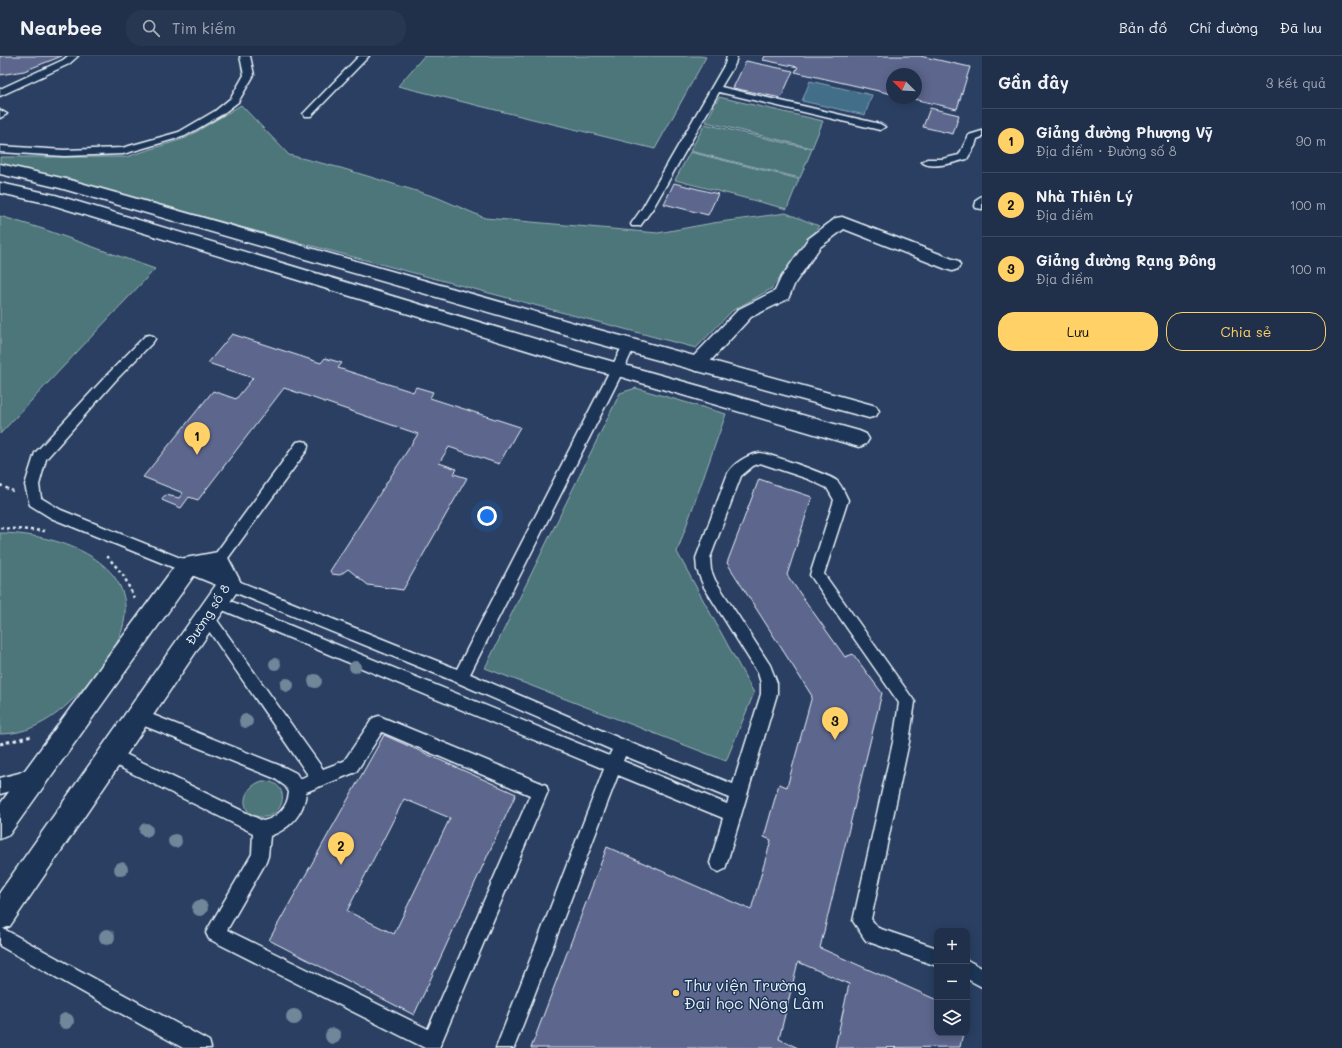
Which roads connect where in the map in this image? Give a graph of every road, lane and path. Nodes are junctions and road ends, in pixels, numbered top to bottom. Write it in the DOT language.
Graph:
graph roads {
  1 [pos="73,56"];
  2 [pos="245,56"];
  3 [pos="364,56"];
  4 [pos="732,56"];
  5 [pos="716,89"];
  6 [pos="0,93"];
  7 [pos="308,114"];
  8 [pos="880,127"];
  9 [pos="982,134"];
  10 [pos="0,149"];
  11 [pos="927,162"];
  12 [pos="0,169"];
  13 [pos="0,188"];
  14 [pos="636,224"];
  15 [pos="952,264"];
  16 [pos="592,335"];
  17 [pos="149,339"];
  18 [pos="629,345"];
  19 [pos="582,360"];
  20 [pos="697,364"];
  21 [pos="618,369"];
  22 [pos="869,411"];
  23 [pos="859,439"];
  24 [pos="302,446"];
  25 [pos="0,528"];
  26 [pos="50,531"];
  27 [pos="101,553"];
  28 [pos="218,561"];
  29 [pos="188,566"];
  30 [pos="218,601"];
  31 [pos="133,603"];
  32 [pos="461,677"];
  33 [pos="138,716"];
  34 [pos="34,735"];
  35 [pos="0,744"];
  36 [pos="620,746"];
  37 [pos="111,756"];
  38 [pos="614,765"];
  39 [pos="39,772"];
  40 [pos="320,778"];
  41 [pos="0,786"];
  42 [pos="297,788"];
  43 [pos="738,794"];
  44 [pos="732,814"];
  45 [pos="0,826"];
  46 [pos="262,829"];
  47 [pos="718,863"];
  48 [pos="0,916"];
  49 [pos="0,936"];
  50 [pos="934,957"];
  51 [pos="970,971"];
  52 [pos="982,978"];
  53 [pos="202,1048"];
  54 [pos="505,1048"];
  1 -- 6 [label="lane"];
  2 -- 10 [label="lane"];
  3 -- 7 [label="lane"];
  4 -- 5 [label="lane"];
  5 -- 8 [label="lane"];
  5 -- 14 [label="lane"];
  9 -- 11 [label="lane"];
  12 -- 16 [label="street"];
  13 -- 19 [label="street"];
  15 -- 20 [label="street"];
  16 -- 18 [label="street"];
  16 -- 19 [label="street"];
  17 -- 29 [label="lane"];
  18 -- 20 [label="street"];
  18 -- 21 [label="lane"];
  19 -- 21 [label="street"];
  20 -- 22 [label="street"];
  21 -- 23 [label="street"];
  21 -- 32 [label="lane"];
  24 -- 28 [label="lane"];
  25 -- 26 [label="path"];
  27 -- 31 [label="path"];
  28 -- 29 [label="street"];
  28 -- 30 [label="street, Đường số 8"];
  29 -- 30 [label="lane"];
  29 -- 39 [label="street"];
  30 -- 32 [label="lane"];
  30 -- 33 [label="street, Đường số 8"];
  30 -- 38 [label="lane"];
  30 -- 40 [label="lane"];
  32 -- 36 [label="lane"];
  33 -- 37 [label="street, Đường số 8"];
  33 -- 42 [label="lane"];
  34 -- 35 [label="path"];
  36 -- 38 [label="lane"];
  36 -- 43 [label="lane"];
  37 -- 46 [label="lane"];
  37 -- 48 [label="street, Đường số 8"];
  38 -- 44 [label="lane"];
  38 -- 54 [label="lane"];
  39 -- 41 [label="lane"];
  39 -- 45 [label="street"];
  40 -- 42 [label="lane"];
  40 -- 46 [label="lane"];
  42 -- 46 [label="lane"];
  43 -- 44 [label="lane"];
  43 -- 50 [label="lane"];
  44 -- 47 [label="lane"];
  49 -- 53 [label="lane"];
  51 -- 52 [label="lane"];
}
